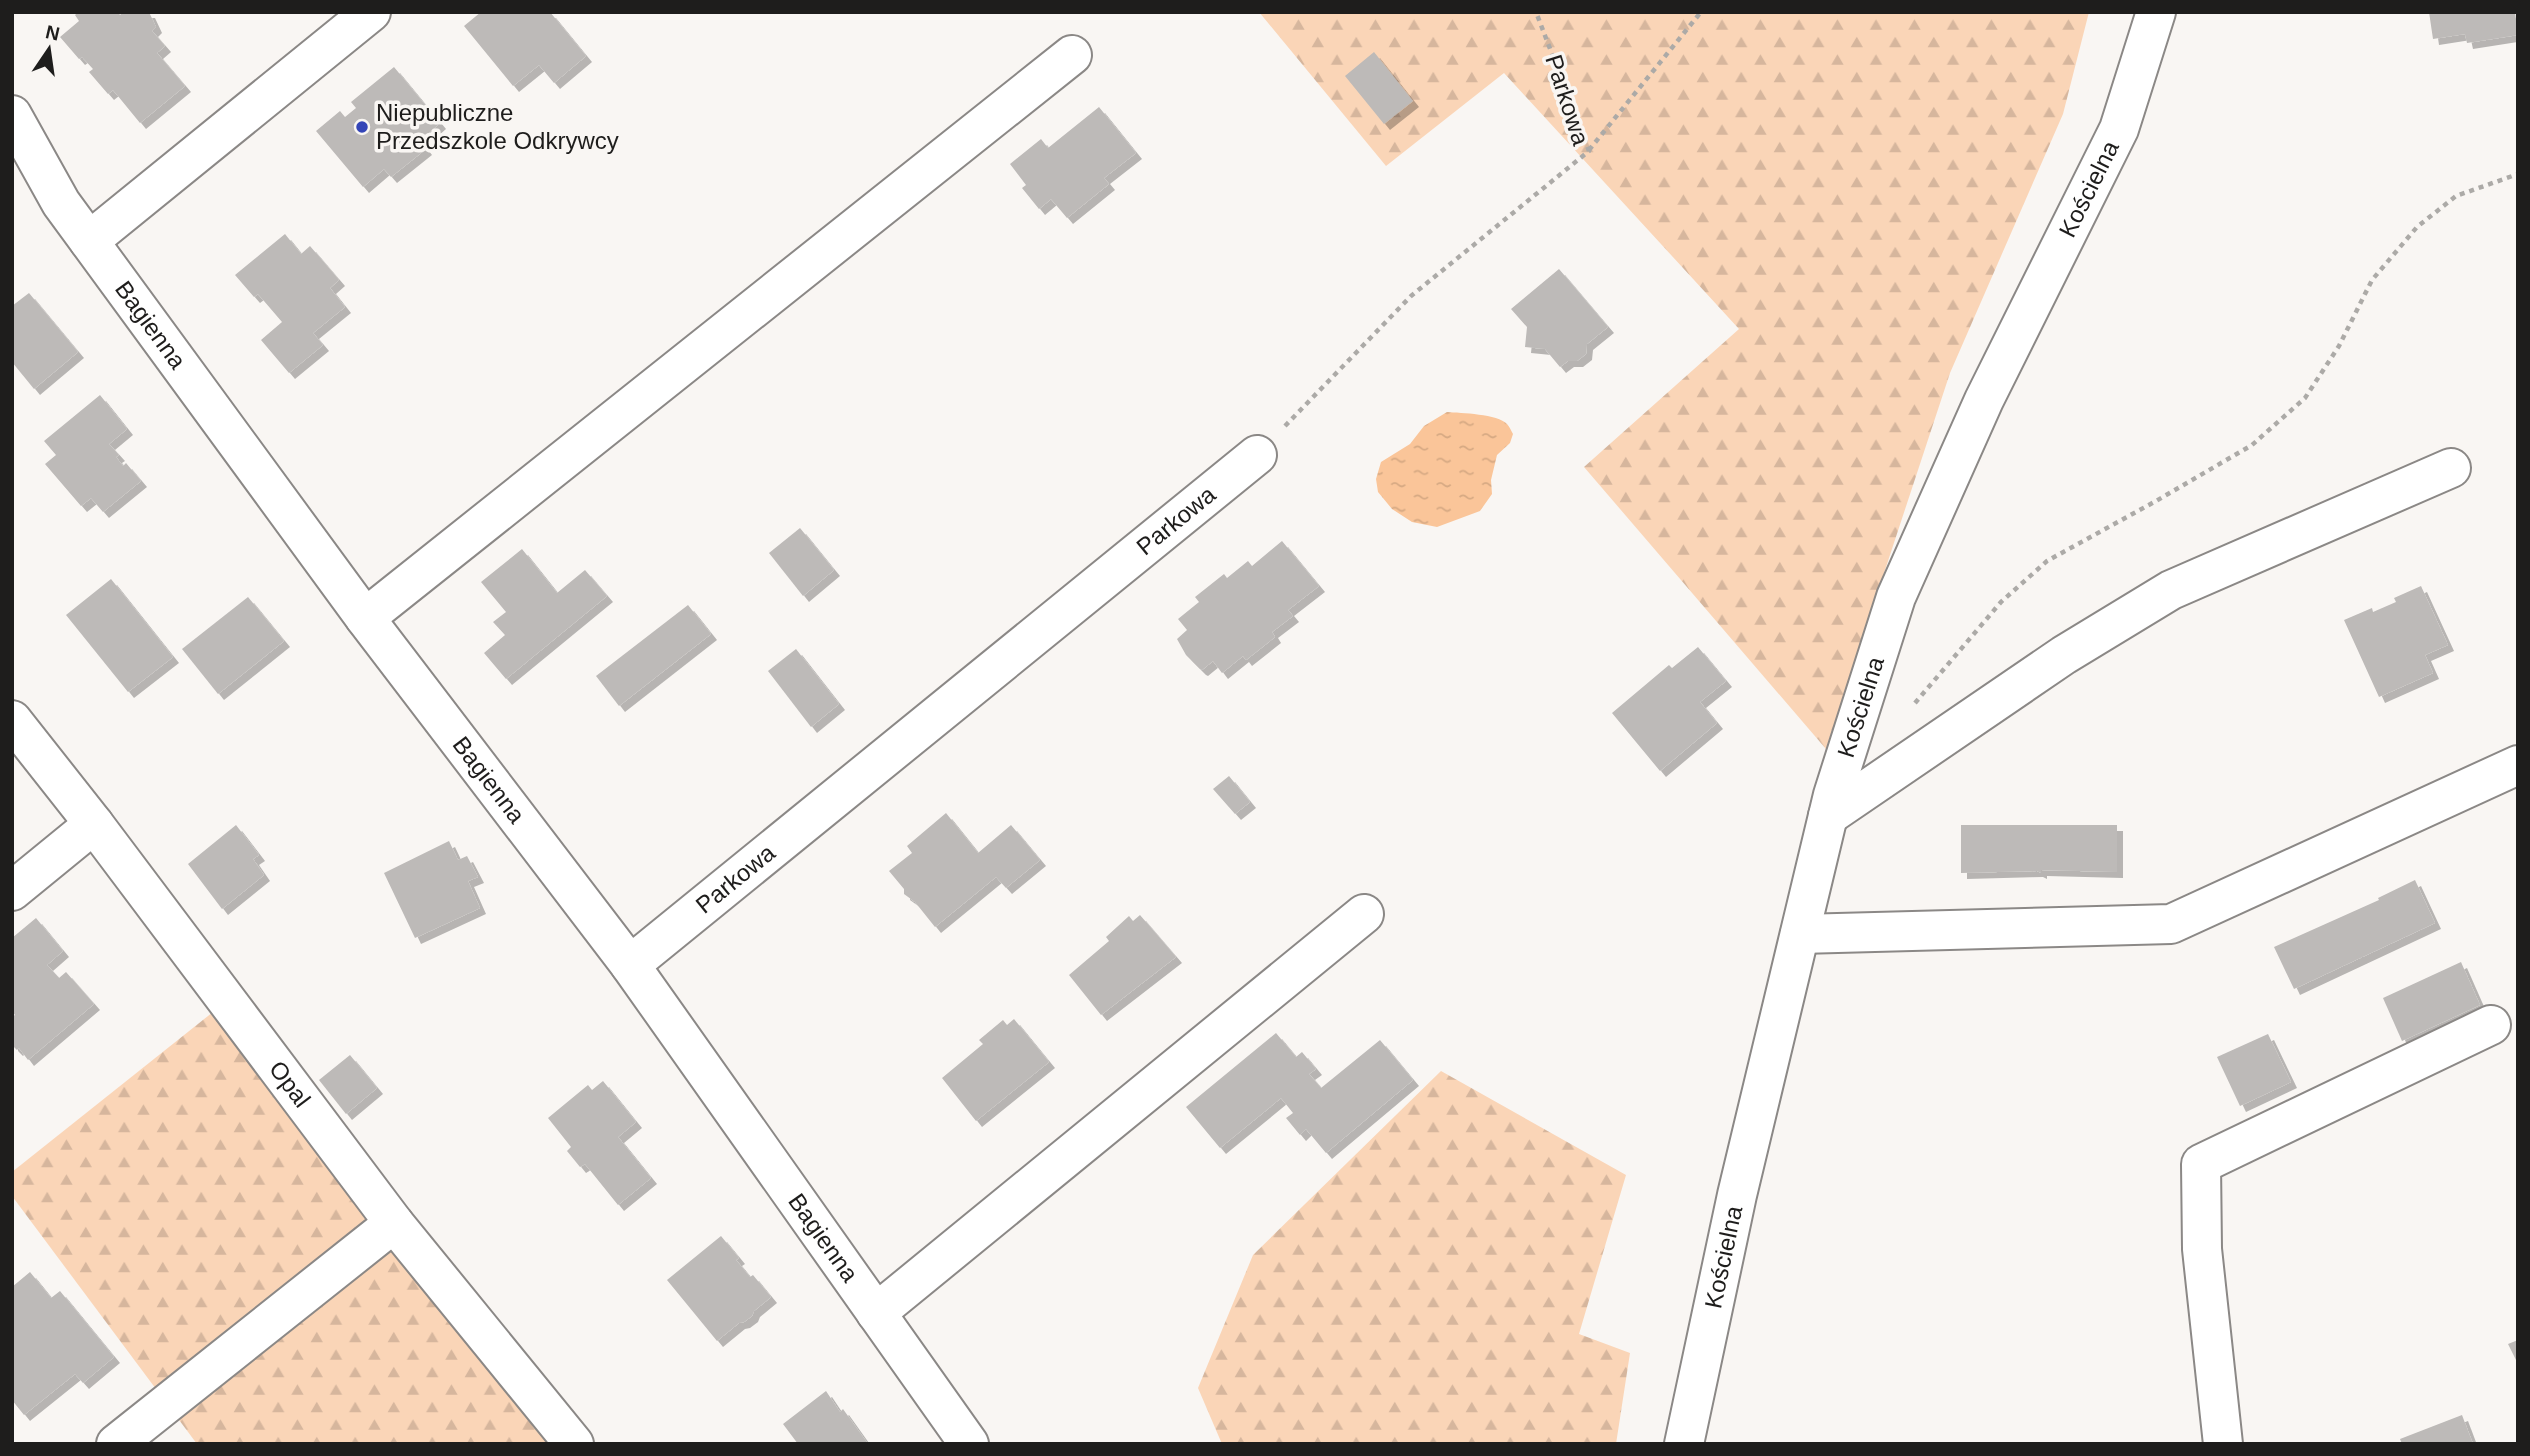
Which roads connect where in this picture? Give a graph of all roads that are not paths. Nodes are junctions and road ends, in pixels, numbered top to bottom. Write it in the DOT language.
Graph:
graph roads {
  1 [pos="371,12"];
  2 [pos="2162,19"];
  3 [pos="1072,55"];
  4 [pos="12,116"];
  5 [pos="89,241"];
  6 [pos="1256,455"];
  7 [pos="2451,468"];
  8 [pos="365,618"];
  9 [pos="12,720"];
  10 [pos="2518,765"];
  11 [pos="1828,816"];
  12 [pos="94,824"];
  13 [pos="12,891"];
  14 [pos="1364,914"];
  15 [pos="1800,934"];
  16 [pos="630,965"];
  17 [pos="2491,1025"];
  18 [pos="394,1223"];
  19 [pos="876,1313"];
  20 [pos="116,1444"];
  21 [pos="574,1444"];
  22 [pos="969,1444"];
  23 [pos="1684,1444"];
  24 [pos="2223,1444"];
  1 -- 5 [label="street"];
  2 -- 11 [label="street, Kościelna"];
  3 -- 8 [label="street"];
  4 -- 5 [label="street, Bagienna"];
  5 -- 8 [label="street, Bagienna"];
  6 -- 16 [label="street, Parkowa"];
  7 -- 11 [label="street"];
  8 -- 16 [label="street, Bagienna"];
  9 -- 12 [label="street, Opal"];
  10 -- 15 [label="street"];
  11 -- 15 [label="street, Kościelna"];
  12 -- 13 [label="street"];
  12 -- 18 [label="street, Opal"];
  14 -- 19 [label="street"];
  15 -- 23 [label="street, Kościelna"];
  16 -- 19 [label="street, Bagienna"];
  17 -- 24 [label="street"];
  18 -- 20 [label="street"];
  18 -- 21 [label="street, Opal"];
  19 -- 22 [label="street, Bagienna"];
}
